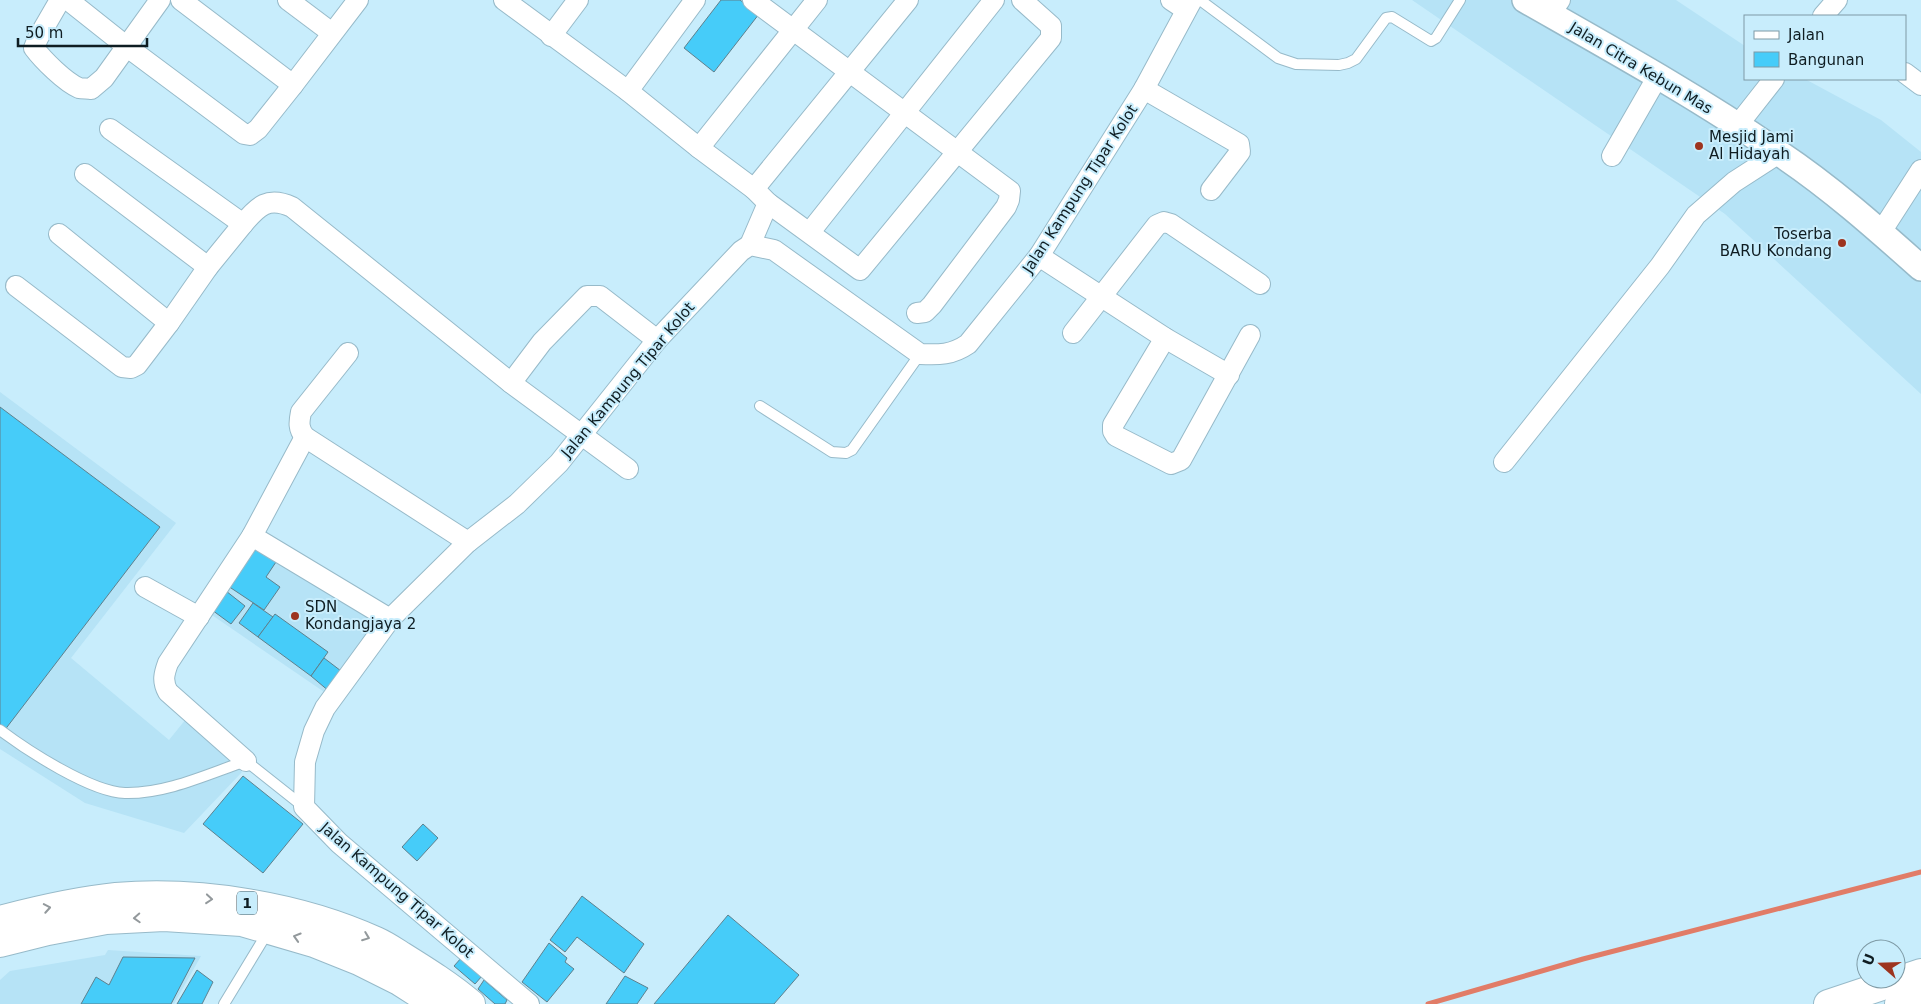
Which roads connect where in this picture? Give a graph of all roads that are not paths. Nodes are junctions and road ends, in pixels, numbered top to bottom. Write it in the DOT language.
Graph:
graph roads {
  1 [pos="60,0"];
  2 [pos="68,0"];
  3 [pos="160,0"];
  4 [pos="181,0"];
  5 [pos="288,0"];
  6 [pos="358,0"];
  7 [pos="504,0"];
  8 [pos="578,0"];
  9 [pos="695,0"];
  10 [pos="753,0"];
  11 [pos="817,0"];
  12 [pos="908,0"];
  13 [pos="994,0"];
  14 [pos="1022,0"];
  15 [pos="1460,0"];
  16 [pos="1525,0"];
  17 [pos="1187,2"];
  18 [pos="1555,7"];
  19 [pos="794,31"];
  20 [pos="332,32"];
  21 [pos="551,36"];
  22 [pos="126,46"];
  23 [pos="851,72"];
  24 [pos="1906,74"];
  25 [pos="1658,76"];
  26 [pos="1773,80"];
  27 [pos="293,85"];
  28 [pos="1921,85"];
  29 [pos="1144,89"];
  30 [pos="628,91"];
  31 [pos="905,112"];
  32 [pos="1737,126"];
  33 [pos="110,129"];
  34 [pos="699,148"];
  35 [pos="956,151"];
  36 [pos="1780,153"];
  37 [pos="1612,156"];
  38 [pos="1921,170"];
  39 [pos="85,174"];
  40 [pos="754,189"];
  41 [pos="1212,190"];
  42 [pos="768,203"];
  43 [pos="243,224"];
  44 [pos="810,232"];
  45 [pos="1880,232"];
  46 [pos="59,234"];
  47 [pos="750,244"];
  48 [pos="1039,256"];
  49 [pos="208,267"];
  50 [pos="1921,268"];
  51 [pos="1260,284"];
  52 [pos="16,286"];
  53 [pos="1101,296"];
  54 [pos="917,313"];
  55 [pos="169,323"];
  56 [pos="1073,334"];
  57 [pos="1250,335"];
  58 [pos="1165,338"];
  59 [pos="657,340"];
  60 [pos="348,353"];
  61 [pos="920,354"];
  62 [pos="1229,375"];
  63 [pos="511,383"];
  64 [pos="760,406"];
  65 [pos="581,434"];
  66 [pos="306,437"];
  67 [pos="1504,462"];
  68 [pos="628,469"];
  69 [pos="252,536"];
  70 [pos="468,542"];
  71 [pos="145,587"];
  72 [pos="199,617"];
  73 [pos="390,619"];
  74 [pos="0,730"];
  75 [pos="246,761"];
  76 [pos="304,807"];
  77 [pos="270,929"];
  78 [pos="1,939"];
  79 [pos="1921,973"];
  80 [pos="224,1004"];
  81 [pos="435,1004"];
  82 [pos="471,1004"];
  83 [pos="529,1004"];
  84 [pos="1828,1004"];
  1 -- 22 [label="street"];
  2 -- 22 [label="street"];
  3 -- 22 [label="street"];
  4 -- 27 [label="street"];
  5 -- 20 [label="street"];
  6 -- 20 [label="street"];
  7 -- 21 [label="street"];
  8 -- 21 [label="street"];
  9 -- 30 [label="street"];
  10 -- 19 [label="street"];
  11 -- 19 [label="street"];
  12 -- 23 [label="street"];
  13 -- 31 [label="street"];
  14 -- 35 [label="street"];
  15 -- 17 [label="lane"];
  16 -- 18 [label="street, Jalan Citra Kebun Mas"];
  17 -- 29 [label="street, Jalan Kampung Tipar Kolot"];
  18 -- 25 [label="street, Jalan Citra Kebun Mas"];
  19 -- 23 [label="street"];
  19 -- 34 [label="street"];
  20 -- 27 [label="street"];
  21 -- 30 [label="street"];
  22 -- 27 [label="street"];
  23 -- 31 [label="street"];
  23 -- 40 [label="street"];
  24 -- 28 [label="street"];
  25 -- 32 [label="street, Jalan Citra Kebun Mas"];
  25 -- 37 [label="street"];
  26 -- 32 [label="street"];
  29 -- 41 [label="street"];
  29 -- 48 [label="street, Jalan Kampung Tipar Kolot"];
  30 -- 34 [label="street"];
  31 -- 35 [label="street"];
  31 -- 44 [label="street"];
  32 -- 36 [label="street, Jalan Citra Kebun Mas"];
  33 -- 43 [label="street"];
  34 -- 40 [label="street"];
  35 -- 44 [label="street"];
  35 -- 54 [label="street"];
  36 -- 45 [label="street, Jalan Citra Kebun Mas"];
  36 -- 67 [label="street"];
  38 -- 45 [label="street"];
  39 -- 49 [label="street"];
  40 -- 42 [label="street"];
  42 -- 44 [label="street"];
  42 -- 47 [label="street"];
  43 -- 49 [label="street"];
  43 -- 63 [label="street"];
  45 -- 50 [label="street, Jalan Citra Kebun Mas"];
  46 -- 55 [label="street"];
  47 -- 59 [label="street, Jalan Kampung Tipar Kolot"];
  47 -- 61 [label="street"];
  48 -- 53 [label="street"];
  48 -- 61 [label="street, Jalan Kampung Tipar Kolot"];
  49 -- 55 [label="street"];
  51 -- 53 [label="street"];
  52 -- 55 [label="street"];
  53 -- 56 [label="street"];
  53 -- 58 [label="street"];
  57 -- 62 [label="street"];
  58 -- 62 [label="street"];
  58 -- 62 [label="street"];
  59 -- 63 [label="street"];
  59 -- 65 [label="street, Jalan Kampung Tipar Kolot"];
  60 -- 66 [label="street"];
  61 -- 64 [label="lane"];
  63 -- 65 [label="street"];
  65 -- 68 [label="street"];
  65 -- 70 [label="street, Jalan Kampung Tipar Kolot"];
  66 -- 69 [label="street"];
  66 -- 70 [label="street"];
  69 -- 72 [label="street"];
  69 -- 73 [label="street"];
  70 -- 73 [label="street, Jalan Kampung Tipar Kolot"];
  71 -- 72 [label="street"];
  72 -- 75 [label="street"];
  73 -- 76 [label="street, Jalan Kampung Tipar Kolot"];
  74 -- 75 [label="lane"];
  75 -- 76 [label="lane"];
  76 -- 83 [label="street, Jalan Kampung Tipar Kolot"];
  77 -- 78 [label="highway, 1, one-way"];
  77 -- 80 [label="lane"];
  81 -- 77 [label="highway, 1, one-way"];
  78 -- 82 [label="highway, 1, one-way"];
  79 -- 84 [label="highway"];
}
